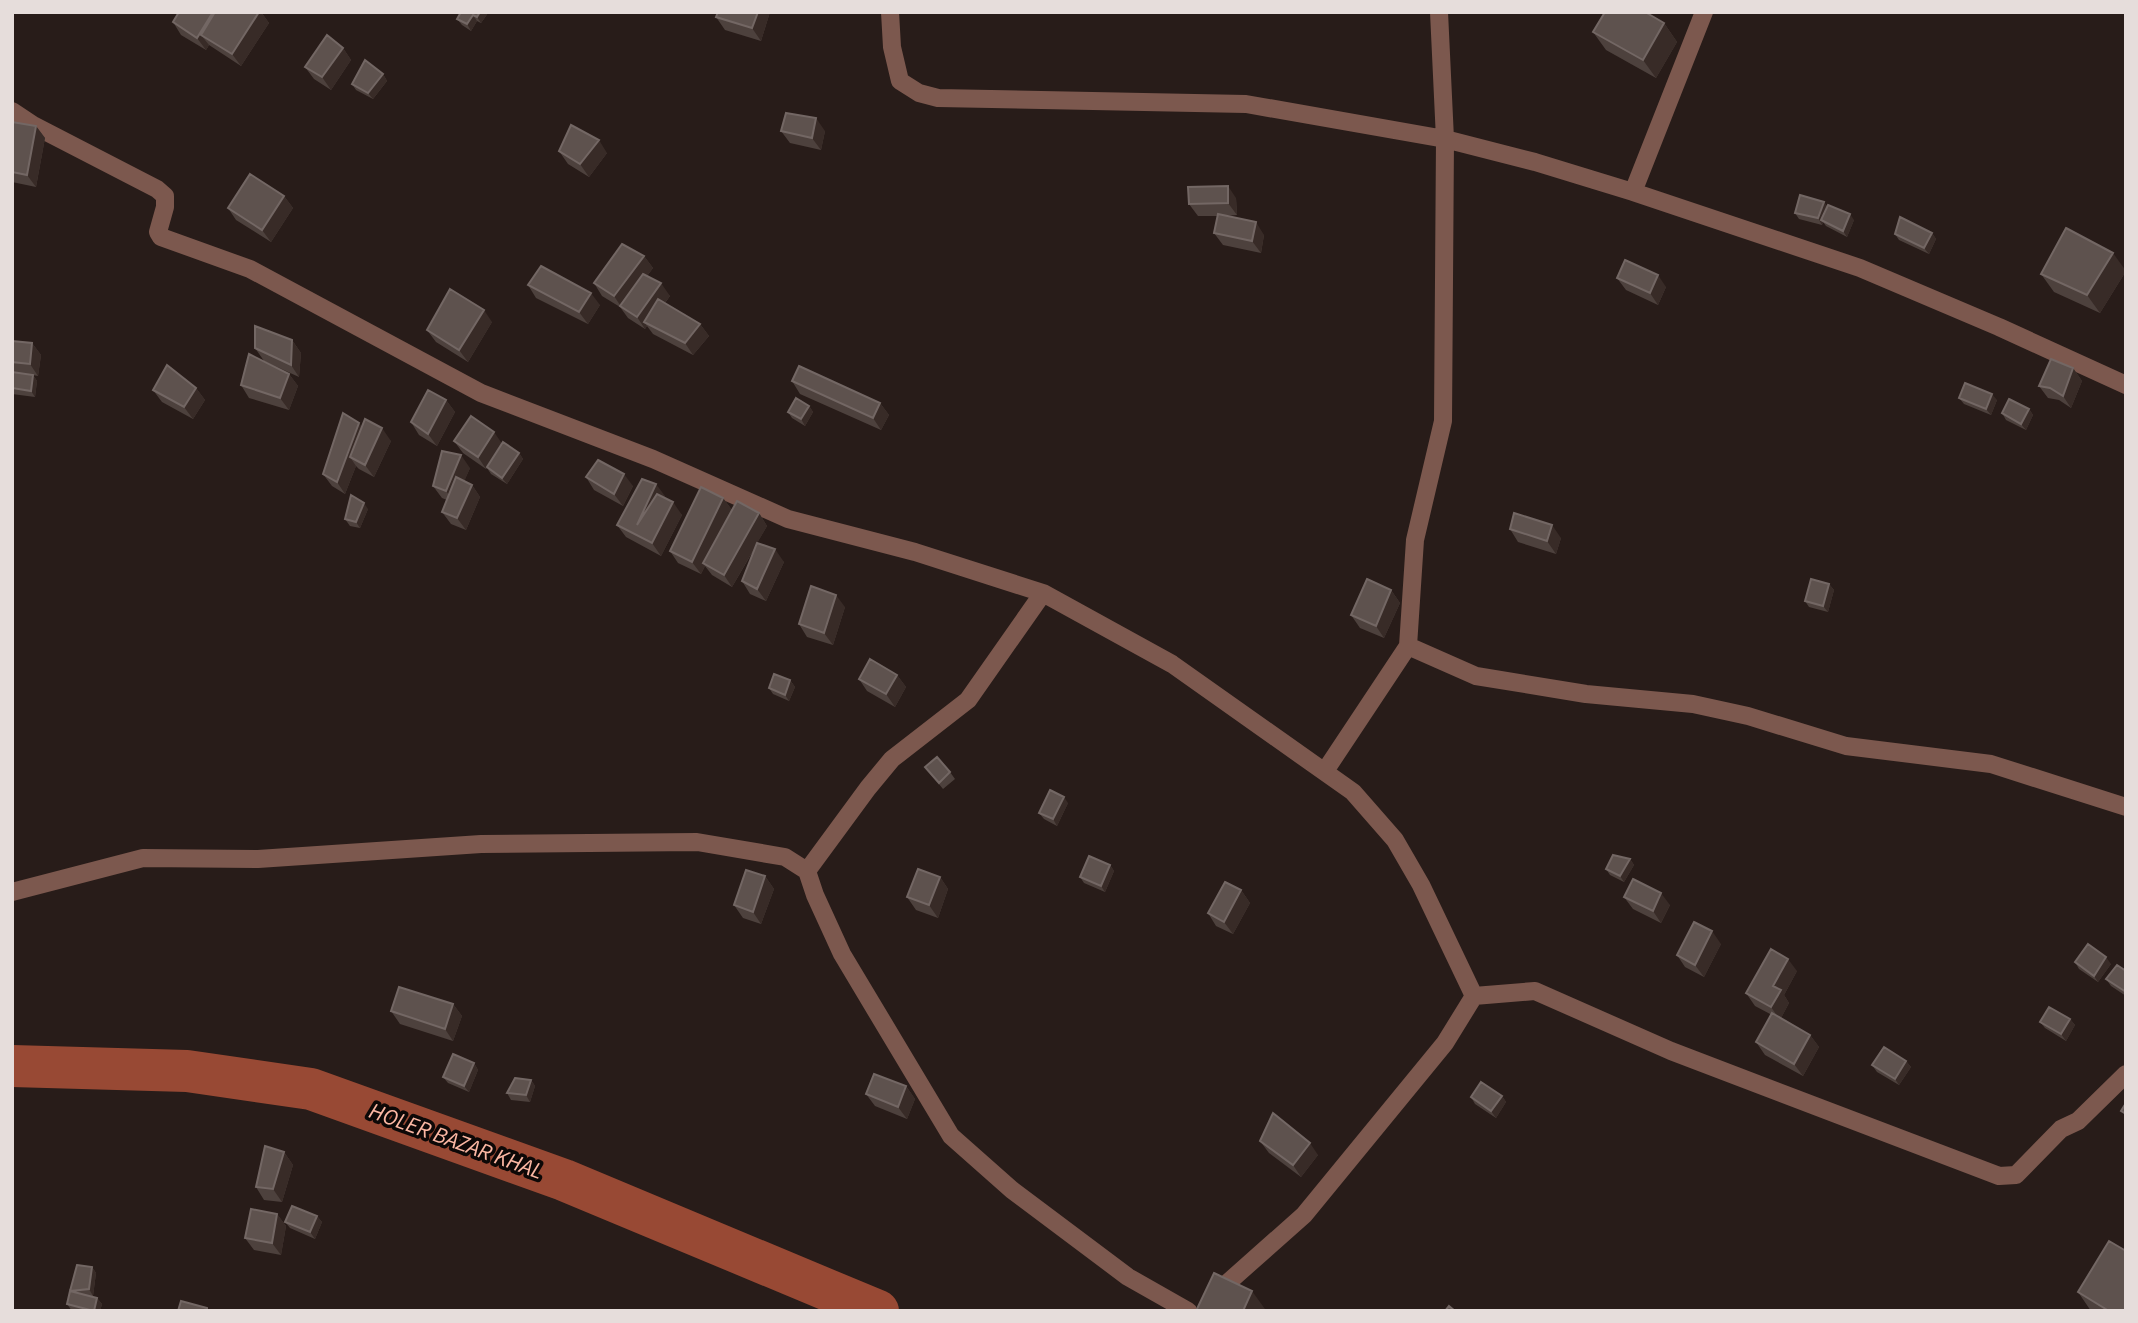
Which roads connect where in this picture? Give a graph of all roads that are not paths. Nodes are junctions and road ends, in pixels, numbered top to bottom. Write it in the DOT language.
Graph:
graph roads {
  1 [pos="890,12"];
  2 [pos="1439,12"];
  3 [pos="1704,12"];
  4 [pos="12,111"];
  5 [pos="1445,139"];
  6 [pos="1633,192"];
  7 [pos="2126,385"];
  8 [pos="1043,593"];
  9 [pos="1409,646"];
  10 [pos="1325,771"];
  11 [pos="2126,807"];
  12 [pos="807,871"];
  13 [pos="12,892"];
  14 [pos="1474,996"];
  15 [pos="2126,1074"];
  16 [pos="1188,1311"];
  17 [pos="1196,1311"];
  1 -- 5 [label="street"];
  2 -- 5 [label="street"];
  3 -- 6 [label="street"];
  4 -- 8 [label="street"];
  5 -- 6 [label="street"];
  5 -- 9 [label="street"];
  6 -- 7 [label="street"];
  8 -- 10 [label="street"];
  8 -- 12 [label="street"];
  9 -- 10 [label="street"];
  9 -- 11 [label="street"];
  10 -- 14 [label="street"];
  12 -- 13 [label="street"];
  12 -- 16 [label="street"];
  14 -- 15 [label="street"];
  14 -- 17 [label="street"];
}
